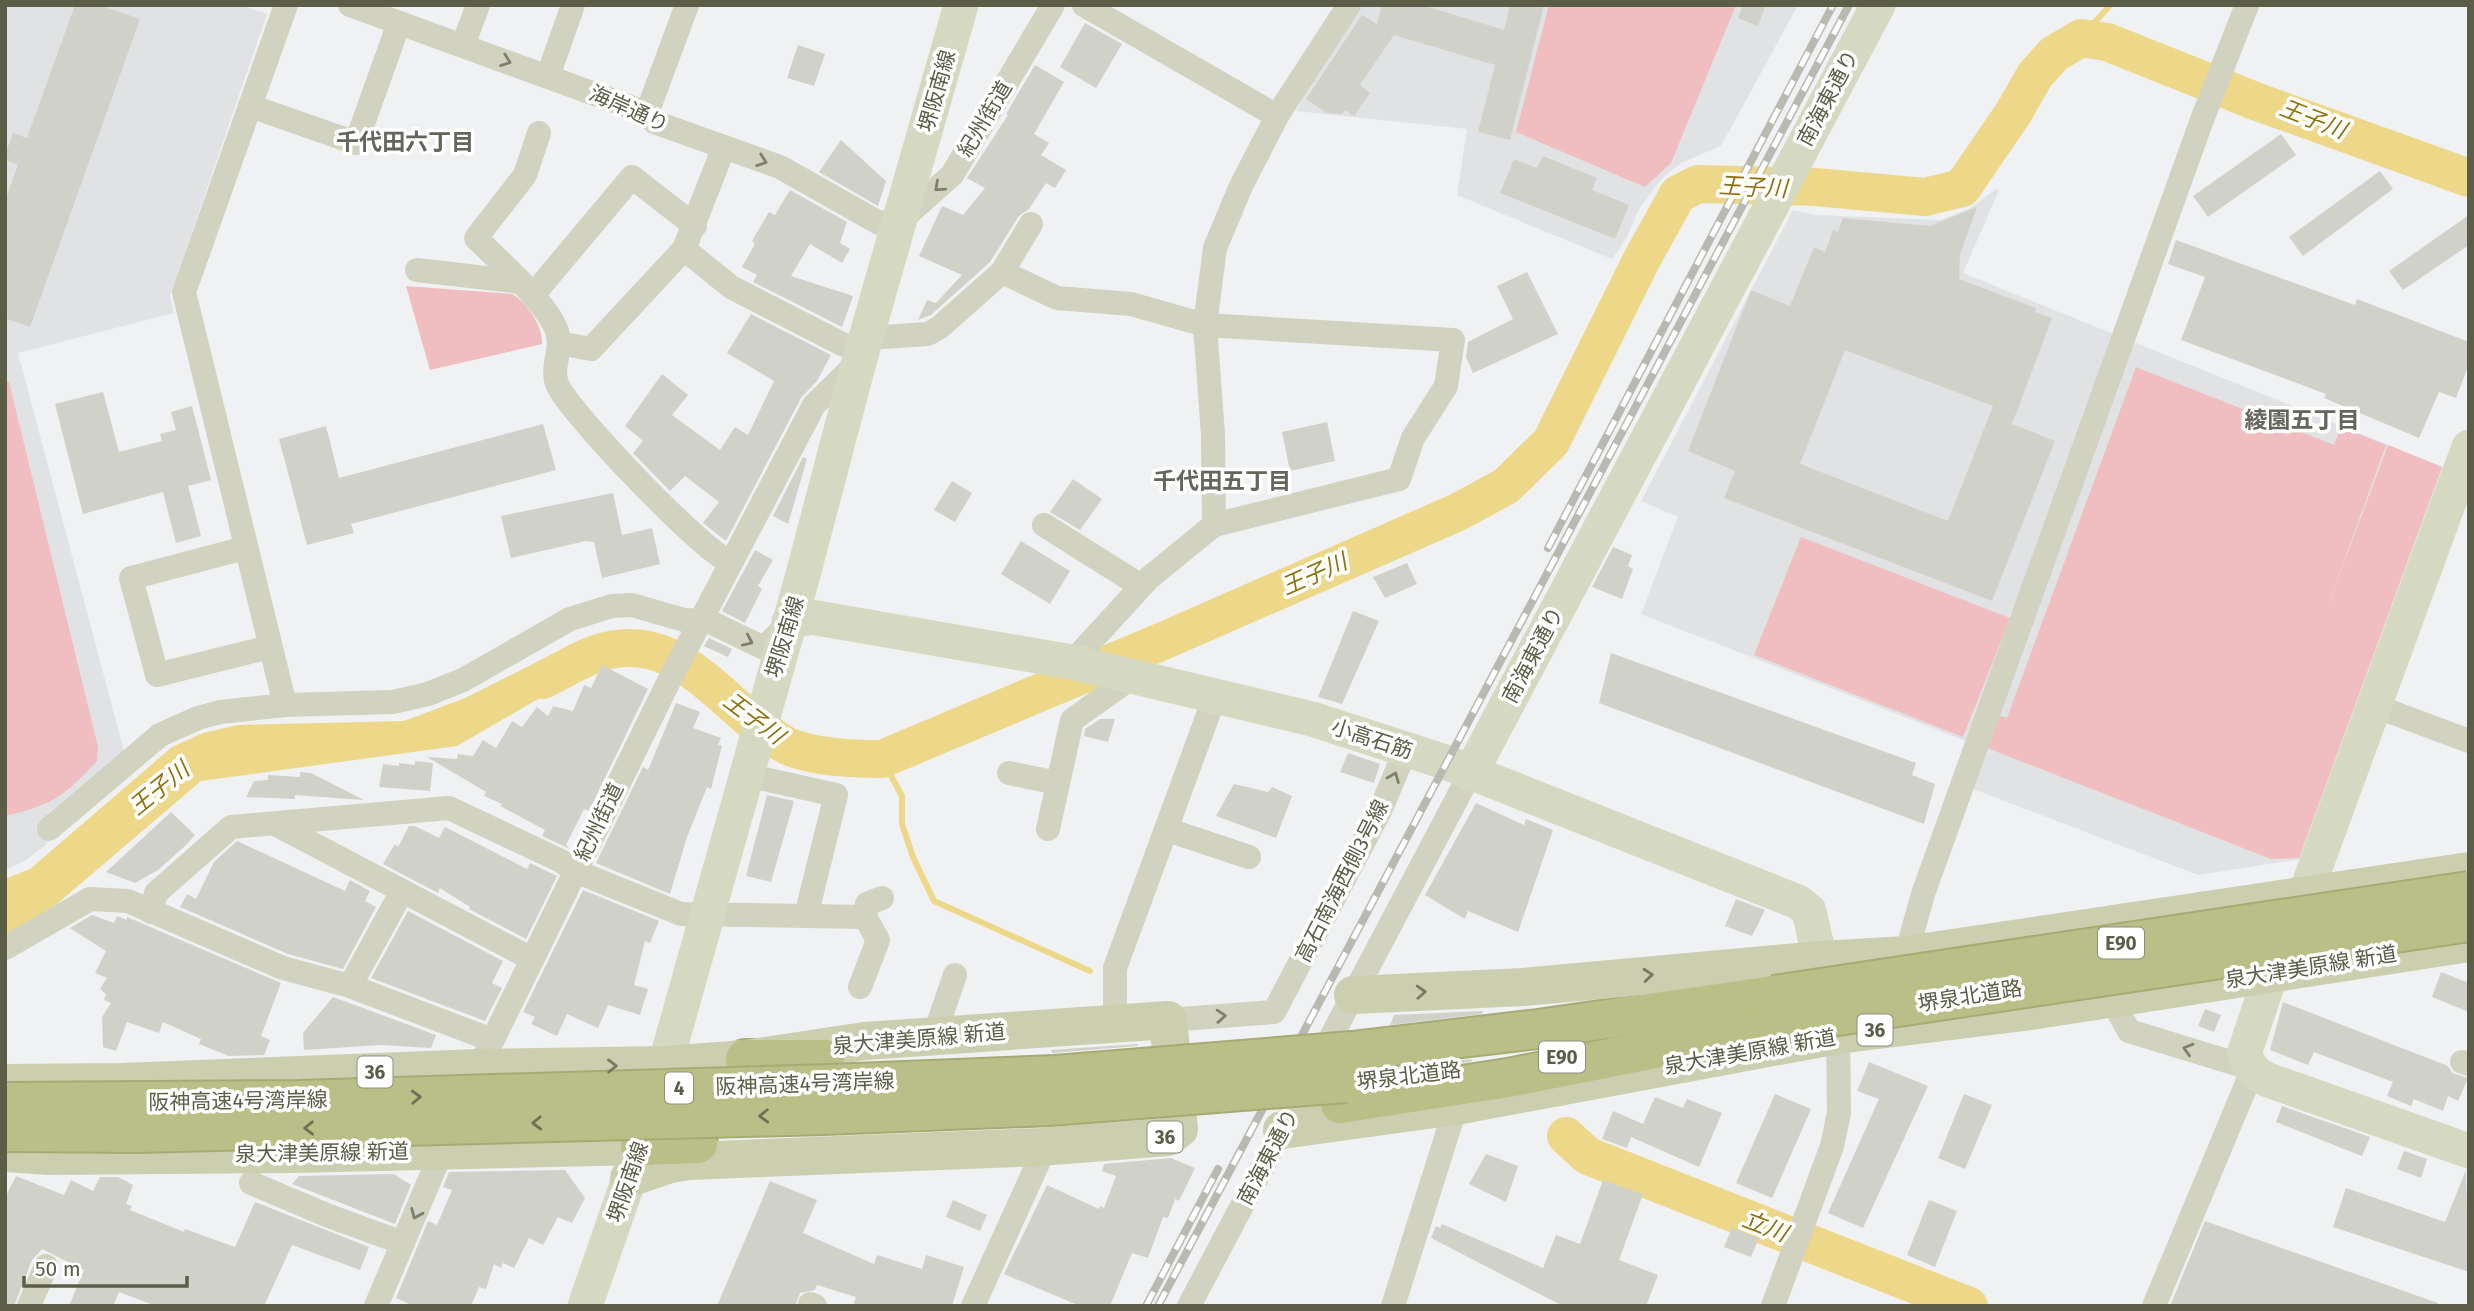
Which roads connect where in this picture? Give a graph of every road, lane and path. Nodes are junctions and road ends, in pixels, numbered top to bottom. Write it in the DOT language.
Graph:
graph roads {
  1 [pos="286,5"];
  2 [pos="350,5"];
  3 [pos="478,5"];
  4 [pos="573,5"];
  5 [pos="687,5"];
  6 [pos="961,5"];
  7 [pos="1053,5"];
  8 [pos="1084,5"];
  9 [pos="1349,5"];
  10 [pos="1878,5"];
  11 [pos="2247,5"];
  12 [pos="387,15"];
  13 [pos="463,45"];
  14 [pos="548,76"];
  15 [pos="250,106"];
  16 [pos="647,113"];
  17 [pos="1277,116"];
  18 [pos="539,133"];
  19 [pos="724,147"];
  20 [pos="901,220"];
  21 [pos="1031,224"];
  22 [pos="695,226"];
  23 [pos="684,249"];
  24 [pos="417,270"];
  25 [pos="1002,272"];
  26 [pos="527,288"];
  27 [pos="1205,325"];
  28 [pos="559,343"];
  29 [pos="857,348"];
  30 [pos="2469,447"];
  31 [pos="1044,524"];
  32 [pos="1214,525"];
  33 [pos="245,548"];
  34 [pos="731,563"];
  35 [pos="1141,586"];
  36 [pos="789,622"];
  37 [pos="694,631"];
  38 [pos="270,647"];
  39 [pos="1072,662"];
  40 [pos="1134,676"];
  41 [pos="1215,696"];
  42 [pos="285,705"];
  43 [pos="2375,706"];
  44 [pos="2469,741"];
  45 [pos="1406,748"];
  46 [pos="749,762"];
  47 [pos="1009,773"];
  48 [pos="1470,774"];
  49 [pos="1058,783"];
  50 [pos="275,824"];
  51 [pos="49,829"];
  52 [pos="1048,830"];
  53 [pos="1168,830"];
  54 [pos="1249,857"];
  55 [pos="575,871"];
  56 [pos="2469,871"];
  57 [pos="2469,891"];
  58 [pos="401,893"];
  59 [pos="2305,895"];
  60 [pos="881,898"];
  61 [pos="151,912"];
  62 [pos="706,914"];
  63 [pos="806,916"];
  64 [pos="865,917"];
  65 [pos="2469,922"];
  66 [pos="2469,943"];
  67 [pos="5,948"];
  68 [pos="1906,955"];
  69 [pos="532,959"];
  70 [pos="1820,960"];
  71 [pos="2271,974"];
  72 [pos="955,975"];
  73 [pos="350,986"];
  74 [pos="860,987"];
  75 [pos="1353,995"];
  76 [pos="2118,997"];
  77 [pos="1775,1010"];
  78 [pos="1168,1020"];
  79 [pos="1115,1022"];
  80 [pos="1838,1035"];
  81 [pos="934,1036"];
  82 [pos="485,1054"];
  83 [pos="745,1059"];
  84 [pos="666,1065"];
  85 [pos="1349,1067"];
  86 [pos="2253,1069"];
  87 [pos="5,1083"];
  88 [pos="5,1102"];
  89 [pos="1456,1106"];
  90 [pos="1282,1130"];
  91 [pos="5,1132"];
  92 [pos="1040,1147"];
  93 [pos="442,1151"];
  94 [pos="2469,1151"];
  95 [pos="5,1153"];
  96 [pos="634,1162"];
  97 [pos="251,1183"];
  98 [pos="404,1243"];
  99 [pos="46,1266"];
  100 [pos="29,1306"];
  101 [pos="376,1306"];
  102 [pos="585,1306"];
  103 [pos="973,1306"];
  104 [pos="1189,1306"];
  105 [pos="1393,1306"];
  106 [pos="1773,1306"];
  107 [pos="2154,1306"];
  1 -- 15 [label="street"];
  2 -- 12 [label="street, 海岸通り"];
  3 -- 13 [label="street"];
  4 -- 14 [label="street"];
  5 -- 16 [label="street"];
  6 -- 20 [label="street, 堺阪南線"];
  7 -- 20 [label="street, 紀州街道, one-way"];
  8 -- 17 [label="street"];
  9 -- 17 [label="street"];
  10 -- 48 [label="street, 南海東通り"];
  11 -- 68 [label="street"];
  12 -- 13 [label="street, 海岸通り"];
  12 -- 15 [label="street"];
  13 -- 14 [label="street, 海岸通り, one-way"];
  14 -- 16 [label="street, 海岸通り"];
  15 -- 33 [label="street"];
  16 -- 19 [label="street, 海岸通り"];
  17 -- 27 [label="street"];
  18 -- 26 [label="street"];
  19 -- 20 [label="street, 海岸通り, one-way"];
  19 -- 22 [label="street"];
  20 -- 29 [label="street, 堺阪南線"];
  21 -- 25 [label="street"];
  22 -- 23 [label="street"];
  22 -- 26 [label="street"];
  23 -- 28 [label="street"];
  23 -- 29 [label="street"];
  24 -- 26 [label="street"];
  25 -- 27 [label="street"];
  25 -- 29 [label="street"];
  26 -- 28 [label="street"];
  27 -- 32 [label="street"];
  27 -- 32 [label="street"];
  28 -- 34 [label="street"];
  29 -- 34 [label="street, 紀州街道"];
  29 -- 36 [label="street, 堺阪南線"];
  30 -- 43 [label="street"];
  31 -- 35 [label="street"];
  32 -- 35 [label="street"];
  33 -- 38 [label="street"];
  33 -- 38 [label="street"];
  34 -- 37 [label="street, 紀州街道"];
  35 -- 39 [label="street"];
  37 -- 36 [label="street, one-way"];
  36 -- 39 [label="street, 小高石筋"];
  36 -- 46 [label="street, 堺阪南線"];
  37 -- 42 [label="street"];
  37 -- 55 [label="street, 紀州街道"];
  38 -- 42 [label="street"];
  39 -- 40 [label="street, 小高石筋"];
  40 -- 41 [label="street, 小高石筋"];
  40 -- 49 [label="street"];
  41 -- 45 [label="street, 小高石筋"];
  41 -- 53 [label="street"];
  42 -- 51 [label="street"];
  43 -- 44 [label="street"];
  43 -- 59 [label="street"];
  45 -- 48 [label="street, 小高石筋"];
  78 -- 45 [label="street, 高石南海西側3号線, one-way"];
  46 -- 62 [label="street, 堺阪南線"];
  46 -- 63 [label="street"];
  47 -- 49 [label="street"];
  48 -- 70 [label="street, 小高石筋"];
  48 -- 75 [label="street, 南海東通り"];
  49 -- 52 [label="street"];
  50 -- 55 [label="street"];
  50 -- 58 [label="street"];
  50 -- 61 [label="street"];
  53 -- 54 [label="street"];
  53 -- 79 [label="street"];
  55 -- 62 [label="street"];
  55 -- 69 [label="street, 紀州街道"];
  56 -- 59 [label="main road"];
  57 -- 77 [label="highway, 堺泉北道路 / E90, bridge"];
  58 -- 69 [label="street"];
  58 -- 73 [label="street"];
  59 -- 68 [label="main road"];
  59 -- 71 [label="street"];
  60 -- 64 [label="street"];
  61 -- 67 [label="street"];
  61 -- 73 [label="street"];
  62 -- 63 [label="street"];
  62 -- 84 [label="street, 堺阪南線"];
  63 -- 64 [label="street"];
  64 -- 74 [label="street"];
  65 -- 77 [label="highway, 堺泉北道路 / E90, bridge"];
  66 -- 71 [label="main road, 泉大津美原線 新道 / 36"];
  68 -- 70 [label="main road"];
  69 -- 82 [label="street, 紀州街道"];
  75 -- 70 [label="main road, one-way"];
  70 -- 80 [label="street, 小高石筋"];
  71 -- 76 [label="main road, 泉大津美原線 新道 / 36"];
  71 -- 86 [label="street"];
  72 -- 81 [label="street"];
  73 -- 82 [label="street"];
  75 -- 90 [label="street, 南海東通り"];
  76 -- 80 [label="main road, 泉大津美原線 新道 / 36"];
  86 -- 76 [label="street, one-way"];
  77 -- 83 [label="highway"];
  77 -- 85 [label="highway, 堺泉北道路 / E90"];
  77 -- 96 [label="highway"];
  78 -- 79 [label="main road, 泉大津美原線 新道 / 36"];
  78 -- 92 [label="main road, 泉大津美原線 新道 / 36"];
  79 -- 81 [label="main road, 泉大津美原線 新道 / 36"];
  80 -- 89 [label="main road, 泉大津美原線 新道 / 36"];
  80 -- 106 [label="street"];
  81 -- 83 [label="main road, 泉大津美原線 新道 / 36"];
  82 -- 84 [label="main road, 泉大津美原線 新道 / 36, one-way"];
  82 -- 87 [label="main road, 泉大津美原線 新道 / 36"];
  82 -- 93 [label="street, 紀州街道"];
  83 -- 84 [label="main road, 泉大津美原線 新道 / 36"];
  84 -- 96 [label="street, 堺阪南線"];
  88 -- 85 [label="highway, 阪神高速4号湾岸線 / 4, one-way, bridge"];
  85 -- 91 [label="highway, 阪神高速4号湾岸線 / 4, one-way, bridge"];
  86 -- 94 [label="street"];
  86 -- 107 [label="street"];
  89 -- 90 [label="main road, 泉大津美原線 新道 / 36"];
  89 -- 105 [label="street"];
  90 -- 104 [label="street, 南海東通り"];
  92 -- 96 [label="main road, 泉大津美原線 新道 / 36"];
  92 -- 103 [label="street"];
  93 -- 95 [label="main road, 泉大津美原線 新道 / 36"];
  93 -- 96 [label="main road, 泉大津美原線 新道 / 36"];
  93 -- 98 [label="street, 紀州街道, one-way"];
  96 -- 102 [label="street, 堺阪南線"];
  97 -- 98 [label="street"];
  98 -- 101 [label="street, 紀州街道"];
  99 -- 100 [label="street"];
}
